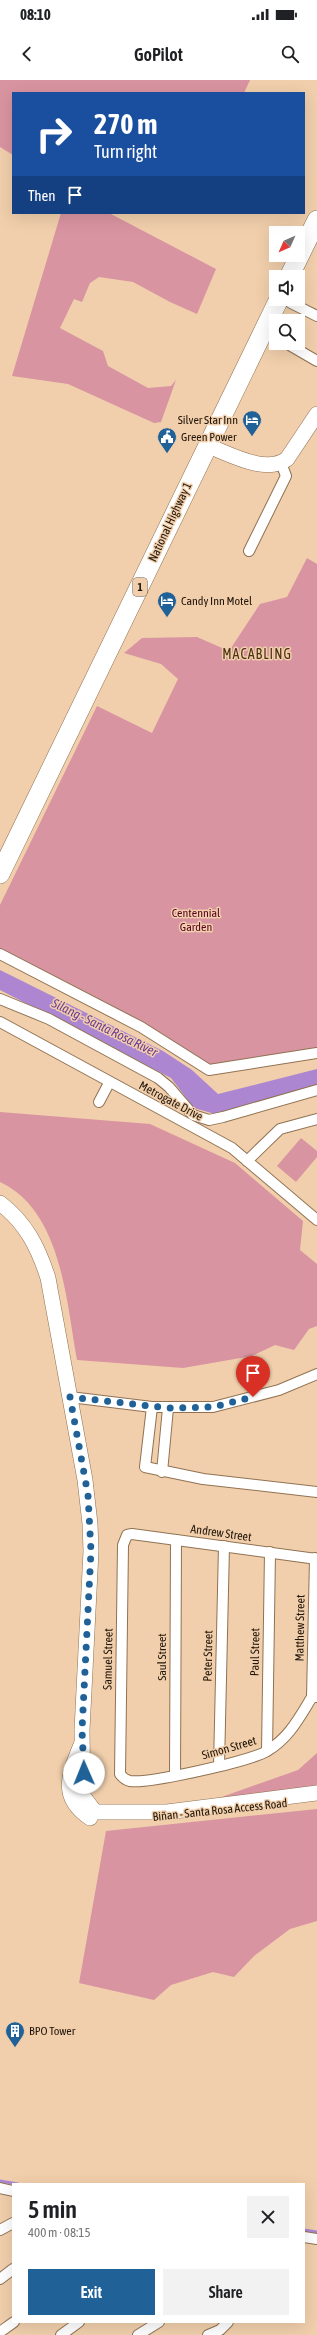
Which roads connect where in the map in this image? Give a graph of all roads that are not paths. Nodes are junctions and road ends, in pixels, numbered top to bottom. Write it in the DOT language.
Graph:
graph roads {
  1 [pos="317,220"];
  2 [pos="292,270"];
  3 [pos="296,306"];
  4 [pos="317,316"];
  5 [pos="269,336"];
  6 [pos="298,350"];
  7 [pos="317,361"];
  8 [pos="317,414"];
  9 [pos="206,445"];
  10 [pos="281,463"];
  11 [pos="249,551"];
  12 [pos="0,874"];
  13 [pos="0,954"];
  14 [pos="0,999"];
  15 [pos="0,1022"];
  16 [pos="317,1052"];
  17 [pos="109,1083"];
  18 [pos="317,1090"];
  19 [pos="99,1102"];
  20 [pos="317,1119"];
  21 [pos="246,1161"];
  22 [pos="0,1203"];
  23 [pos="316,1218"];
  24 [pos="317,1374"];
  25 [pos="70,1397"];
  26 [pos="152,1407"];
  27 [pos="168,1408"];
  28 [pos="162,1472"];
  29 [pos="317,1492"];
  30 [pos="124,1538"];
  31 [pos="176,1540"];
  32 [pos="224,1546"];
  33 [pos="270,1552"];
  34 [pos="316,1559"];
  35 [pos="315,1697"];
  36 [pos="267,1751"];
  37 [pos="219,1766"];
  38 [pos="175,1775"];
  39 [pos="123,1778"];
  40 [pos="317,1793"];
  41 [pos="317,1799"];
  42 [pos="276,1801"];
  43 [pos="0,2188"];
  44 [pos="12,2190"];
  45 [pos="12,2224"];
  46 [pos="0,2230"];
  47 [pos="305,2237"];
  48 [pos="317,2239"];
  49 [pos="12,2270"];
  50 [pos="0,2279"];
  51 [pos="13,2323"];
  52 [pos="78,2323"];
  53 [pos="158,2323"];
  54 [pos="227,2323"];
  55 [pos="0,2332"];
  56 [pos="141,2334"];
  57 [pos="61,2335"];
  58 [pos="208,2335"];
  1 -- 2 [label="highway"];
  3 -- 4 [label="street"];
  5 -- 9 [label="highway, National Highway 1 / 1"];
  6 -- 7 [label="street"];
  8 -- 10 [label="main road"];
  9 -- 10 [label="main road"];
  9 -- 12 [label="highway, National Highway 1 / 1"];
  10 -- 11 [label="street"];
  13 -- 16 [label="street"];
  14 -- 18 [label="street"];
  15 -- 17 [label="street, Metrogate Drive"];
  17 -- 19 [label="street"];
  17 -- 21 [label="street, Metrogate Drive"];
  20 -- 21 [label="street"];
  21 -- 23 [label="street, Metrogate Drive"];
  22 -- 25 [label="main road, Biñan - Santa Rosa Access Road"];
  24 -- 27 [label="street"];
  25 -- 26 [label="street"];
  25 -- 42 [label="main road, Biñan - Santa Rosa Access Road"];
  26 -- 27 [label="street"];
  26 -- 28 [label="street"];
  27 -- 28 [label="street"];
  28 -- 29 [label="street"];
  30 -- 31 [label="street, Andrew Street"];
  30 -- 39 [label="street, Samuel Street"];
  31 -- 32 [label="street, Andrew Street"];
  31 -- 38 [label="street, Saul Street"];
  32 -- 33 [label="street, Andrew Street"];
  32 -- 37 [label="street, Peter Street"];
  33 -- 34 [label="street, Andrew Street"];
  33 -- 36 [label="street, Paul Street"];
  34 -- 35 [label="street, Matthew Street"];
  35 -- 36 [label="street, Simon Street"];
  36 -- 37 [label="street, Simon Street"];
  37 -- 38 [label="street, Simon Street"];
  38 -- 39 [label="street, Simon Street"];
  40 -- 42 [label="main road, Biñan - Santa Rosa Access Road"];
  41 -- 42 [label="main road, Biñan - Santa Rosa Access Road"];
  43 -- 44 [label="street"];
  45 -- 46 [label="street"];
  47 -- 48 [label="street"];
  49 -- 50 [label="street"];
  51 -- 55 [label="street"];
  52 -- 57 [label="street"];
  53 -- 56 [label="street"];
  54 -- 58 [label="street"];
}
